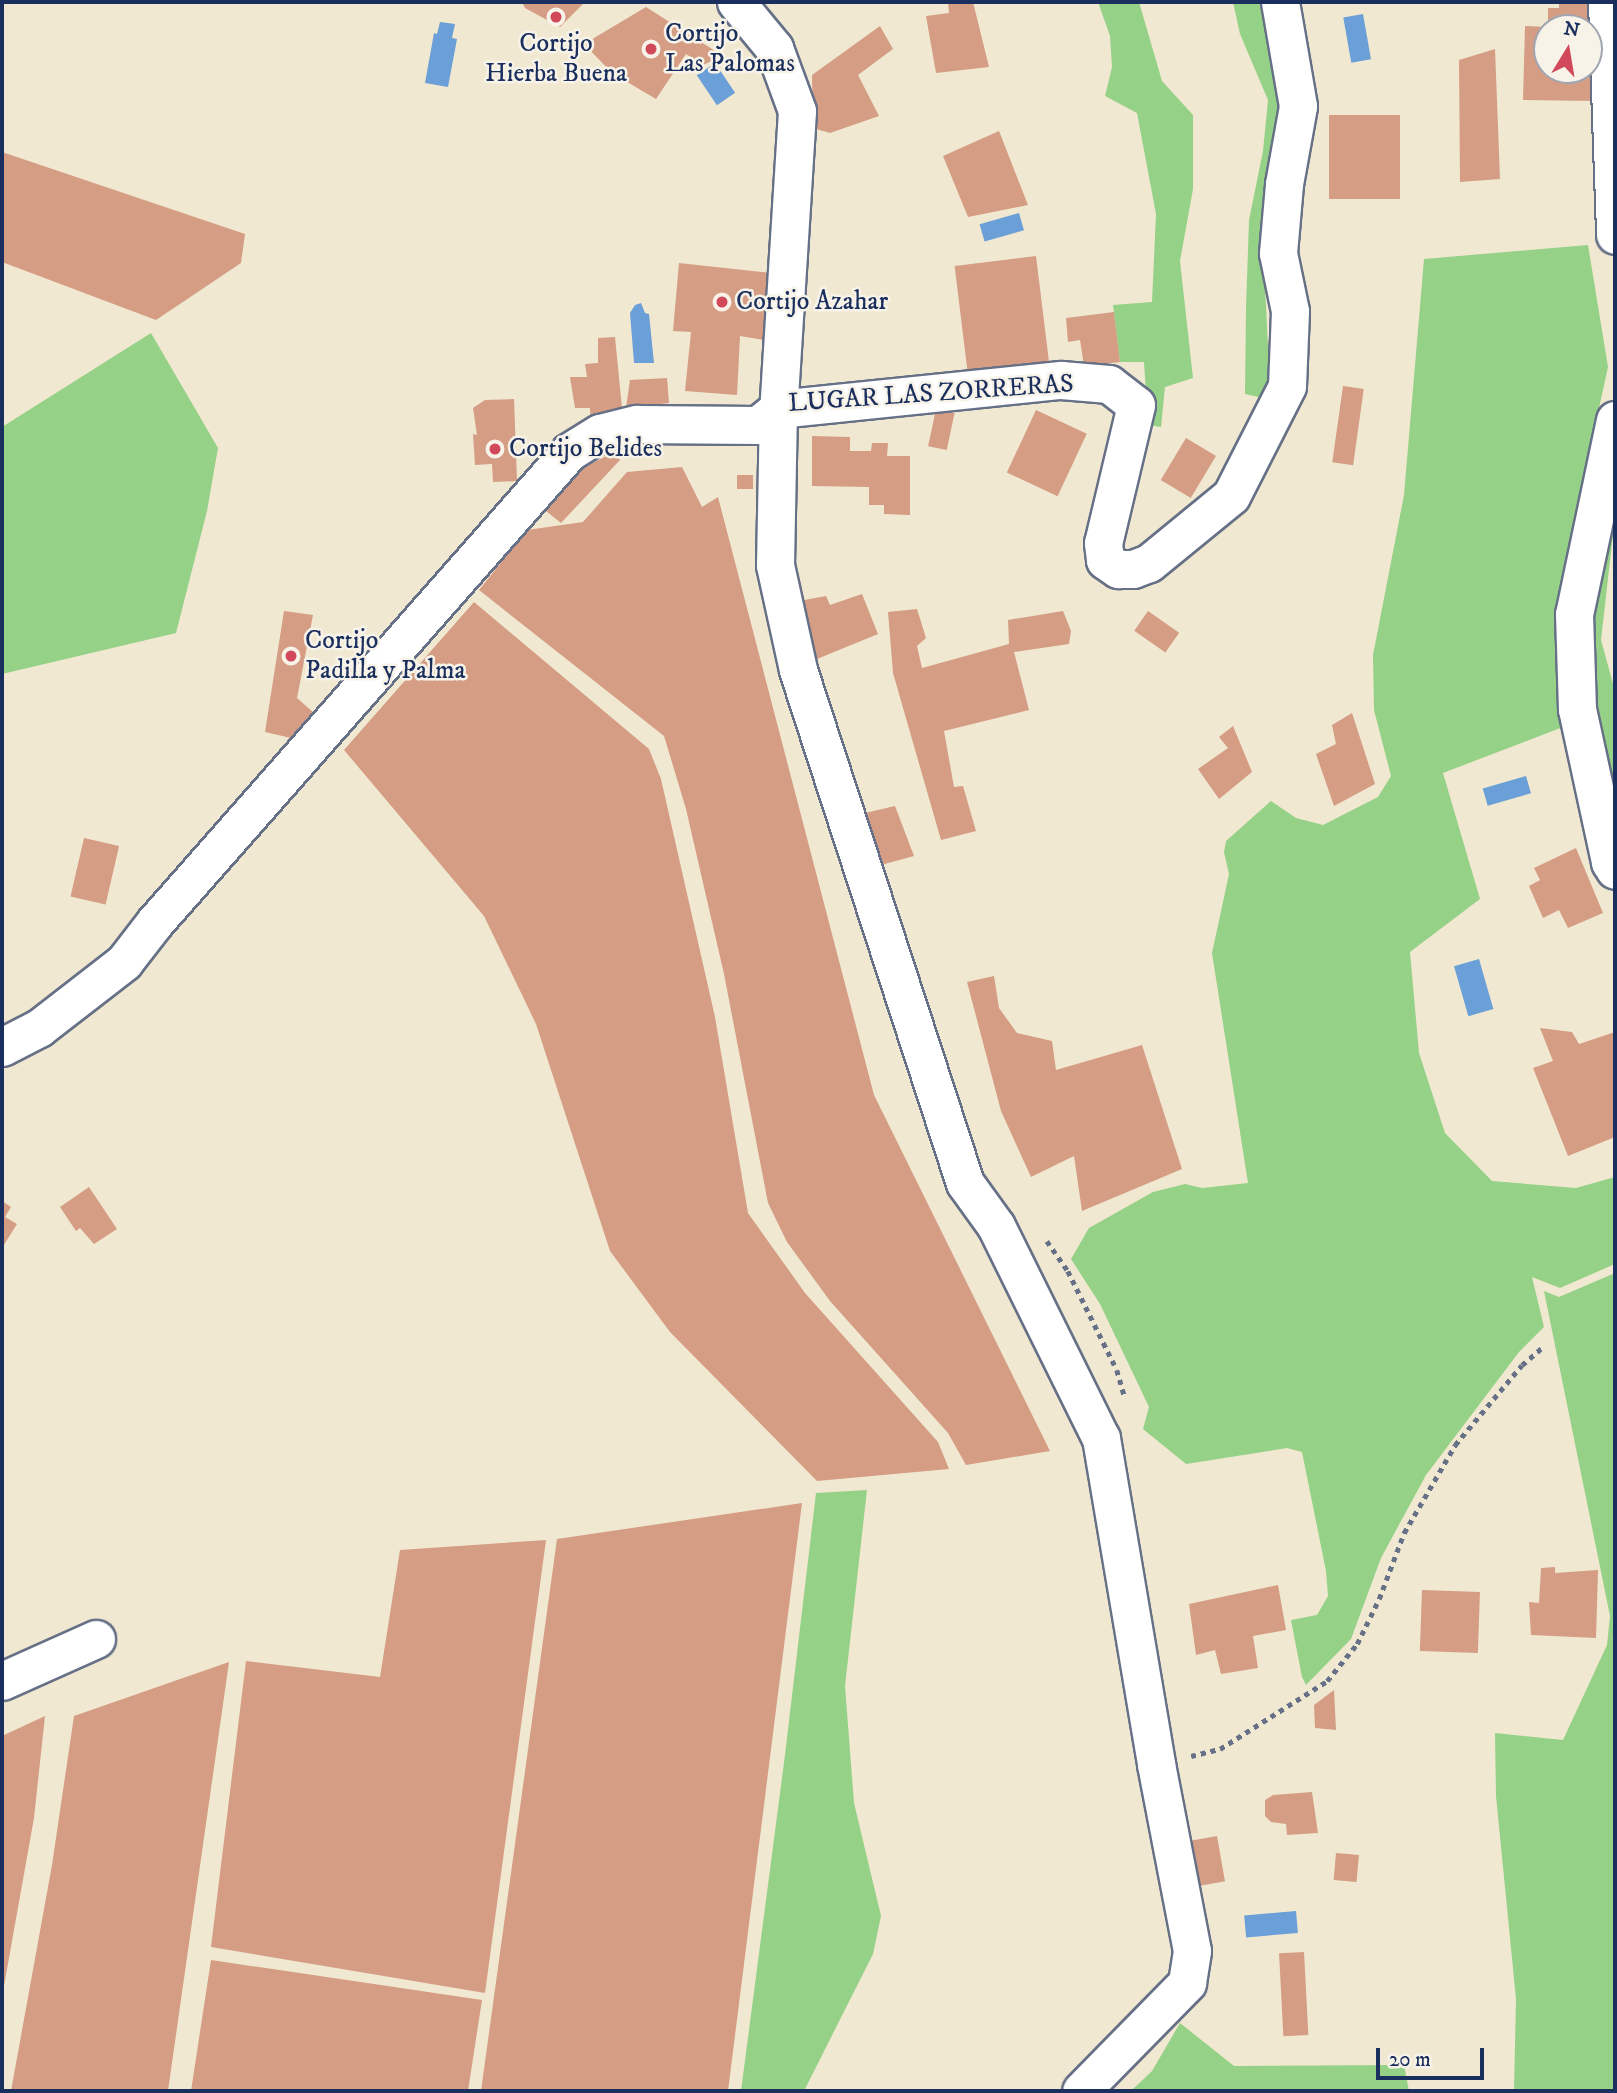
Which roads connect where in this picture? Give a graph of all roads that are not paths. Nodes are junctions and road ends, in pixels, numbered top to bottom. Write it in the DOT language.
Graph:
graph roads {
  1 [pos="736,2"];
  2 [pos="1280,2"];
  3 [pos="1607,2"];
  4 [pos="1615,235"];
  5 [pos="778,410"];
  6 [pos="1615,420"];
  7 [pos="1615,870"];
  8 [pos="2,1047"];
  9 [pos="96,1639"];
  10 [pos="2,1681"];
  11 [pos="1081,2091"];
  1 -- 5 [label="street, LUGAR LAS ZORRERAS"];
  2 -- 5 [label="street, LUGAR LAS ZORRERAS"];
  3 -- 4 [label="street"];
  5 -- 8 [label="street"];
  5 -- 11 [label="street"];
  6 -- 7 [label="street"];
  9 -- 10 [label="street"];
}
